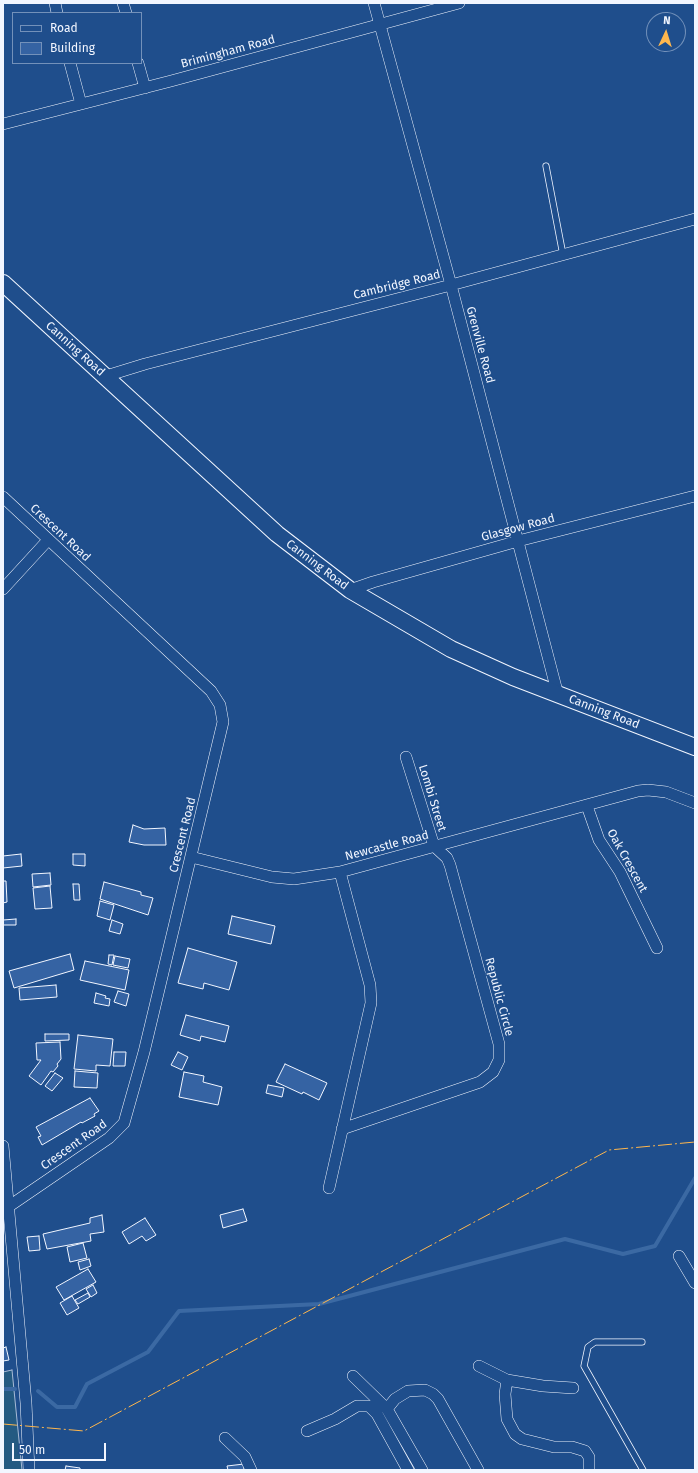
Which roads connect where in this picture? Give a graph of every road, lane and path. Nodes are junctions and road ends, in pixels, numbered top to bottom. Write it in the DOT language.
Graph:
graph roads {
  1 [pos="374,3"];
  2 [pos="459,3"];
  3 [pos="379,25"];
  4 [pos="70,64"];
  5 [pos="138,64"];
  6 [pos="145,88"];
  7 [pos="81,104"];
  8 [pos="3,124"];
  9 [pos="546,166"];
  10 [pos="695,219"];
  11 [pos="563,255"];
  12 [pos="3,283"];
  13 [pos="451,285"];
  14 [pos="106,376"];
  15 [pos="695,496"];
  16 [pos="3,497"];
  17 [pos="48,540"];
  18 [pos="518,542"];
  19 [pos="3,589"];
  20 [pos="350,590"];
  21 [pos="558,695"];
  22 [pos="695,747"];
  23 [pos="406,757"];
  24 [pos="695,803"];
  25 [pos="587,806"];
  26 [pos="434,846"];
  27 [pos="191,857"];
  28 [pos="340,872"];
  29 [pos="657,948"];
  30 [pos="342,1129"];
  31 [pos="3,1146"];
  32 [pos="329,1188"];
  33 [pos="8,1207"];
  34 [pos="679,1256"];
  35 [pos="695,1283"];
  36 [pos="642,1342"];
  37 [pos="479,1366"];
  38 [pos="353,1376"];
  39 [pos="508,1380"];
  40 [pos="573,1388"];
  41 [pos="387,1409"];
  42 [pos="307,1431"];
  43 [pos="225,1438"];
  44 [pos="29,1470"];
  45 [pos="251,1470"];
  46 [pos="408,1470"];
  47 [pos="422,1470"];
  48 [pos="478,1470"];
  49 [pos="589,1470"];
  50 [pos="643,1470"];
  1 -- 3 [label="street, Grenville Road"];
  2 -- 3 [label="street, Brimingham Road"];
  3 -- 6 [label="street, Brimingham Road"];
  3 -- 13 [label="street, Grenville Road"];
  4 -- 7 [label="street"];
  5 -- 6 [label="street"];
  6 -- 7 [label="street, Brimingham Road"];
  7 -- 8 [label="street, Brimingham Road"];
  9 -- 11 [label="lane"];
  10 -- 11 [label="street, Cambridge Road"];
  11 -- 13 [label="street, Cambridge Road"];
  12 -- 14 [label="main road, Canning Road"];
  13 -- 14 [label="street, Cambridge Road"];
  13 -- 18 [label="street, Grenville Road"];
  14 -- 20 [label="main road, Canning Road"];
  15 -- 18 [label="street, Glasgow Road"];
  16 -- 17 [label="street, Crescent Road"];
  17 -- 19 [label="street"];
  17 -- 27 [label="street, Crescent Road"];
  18 -- 20 [label="street, Glasgow Road"];
  18 -- 21 [label="street, Grenville Road"];
  20 -- 21 [label="main road, Canning Road"];
  21 -- 22 [label="main road, Canning Road"];
  23 -- 26 [label="street, Lombi Street"];
  24 -- 25 [label="street, Newcastle Road"];
  25 -- 26 [label="street, Newcastle Road"];
  25 -- 29 [label="street, Oak Crescent"];
  26 -- 28 [label="street, Newcastle Road"];
  26 -- 30 [label="street, Republic Circle"];
  27 -- 28 [label="street, Newcastle Road"];
  27 -- 33 [label="street, Crescent Road"];
  28 -- 30 [label="street"];
  30 -- 32 [label="street"];
  31 -- 33 [label="street"];
  33 -- 44 [label="street"];
  34 -- 35 [label="street"];
  36 -- 50 [label="lane"];
  37 -- 39 [label="street"];
  38 -- 41 [label="street"];
  39 -- 40 [label="street"];
  39 -- 49 [label="street"];
  41 -- 47 [label="street"];
  41 -- 48 [label="street"];
  42 -- 46 [label="street"];
  43 -- 45 [label="street"];
}
